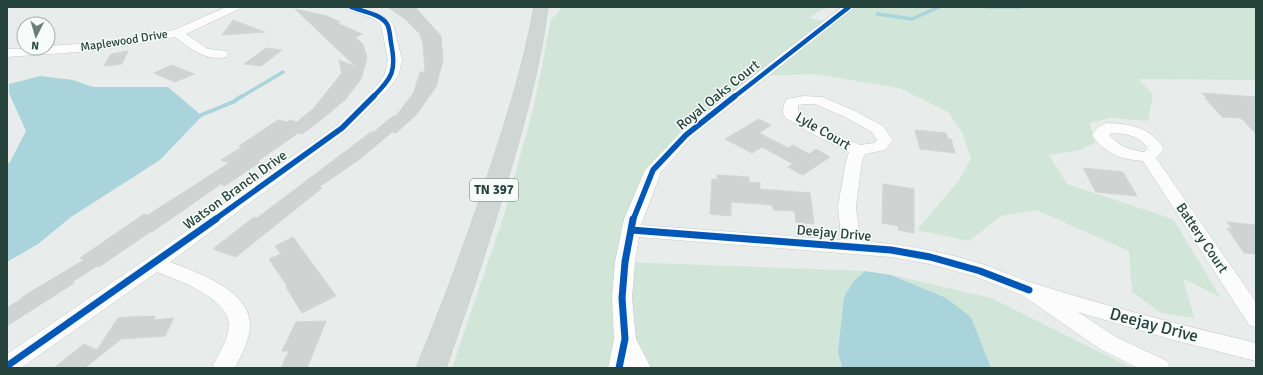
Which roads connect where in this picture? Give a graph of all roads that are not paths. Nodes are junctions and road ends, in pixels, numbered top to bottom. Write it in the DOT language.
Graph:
graph roads {
  1 [pos="235,7"];
  2 [pos="351,7"];
  3 [pos="541,7"];
  4 [pos="849,7"];
  5 [pos="177,33"];
  6 [pos="7,53"];
  7 [pos="222,54"];
  8 [pos="858,150"];
  9 [pos="1148,157"];
  10 [pos="631,230"];
  11 [pos="852,246"];
  12 [pos="156,263"];
  13 [pos="1029,290"];
  14 [pos="1256,319"];
  15 [pos="625,339"];
  16 [pos="1256,352"];
  17 [pos="7,366"];
  18 [pos="223,368"];
  19 [pos="431,368"];
  20 [pos="618,368"];
  21 [pos="640,368"];
  22 [pos="1159,368"];
  1 -- 5 [label="street, Maplewood Drive"];
  2 -- 12 [label="street, Watson Branch Drive"];
  3 -- 19 [label="main road, TN 397"];
  4 -- 10 [label="street, Royal Oaks Court"];
  5 -- 6 [label="street, Maplewood Drive"];
  5 -- 7 [label="street"];
  8 -- 8 [label="street, Lyle Court"];
  8 -- 11 [label="street, Lyle Court"];
  9 -- 14 [label="street, Battery Court"];
  10 -- 11 [label="street, Deejay Drive"];
  10 -- 15 [label="street, Royal Oaks Court"];
  11 -- 13 [label="street, Deejay Drive"];
  12 -- 17 [label="street, Watson Branch Drive"];
  12 -- 18 [label="street"];
  13 -- 16 [label="street, Deejay Drive"];
  13 -- 22 [label="street, Deejay Drive"];
  15 -- 20 [label="street, Royal Oaks Court"];
  15 -- 21 [label="street, Royal Oaks Court"];
}
